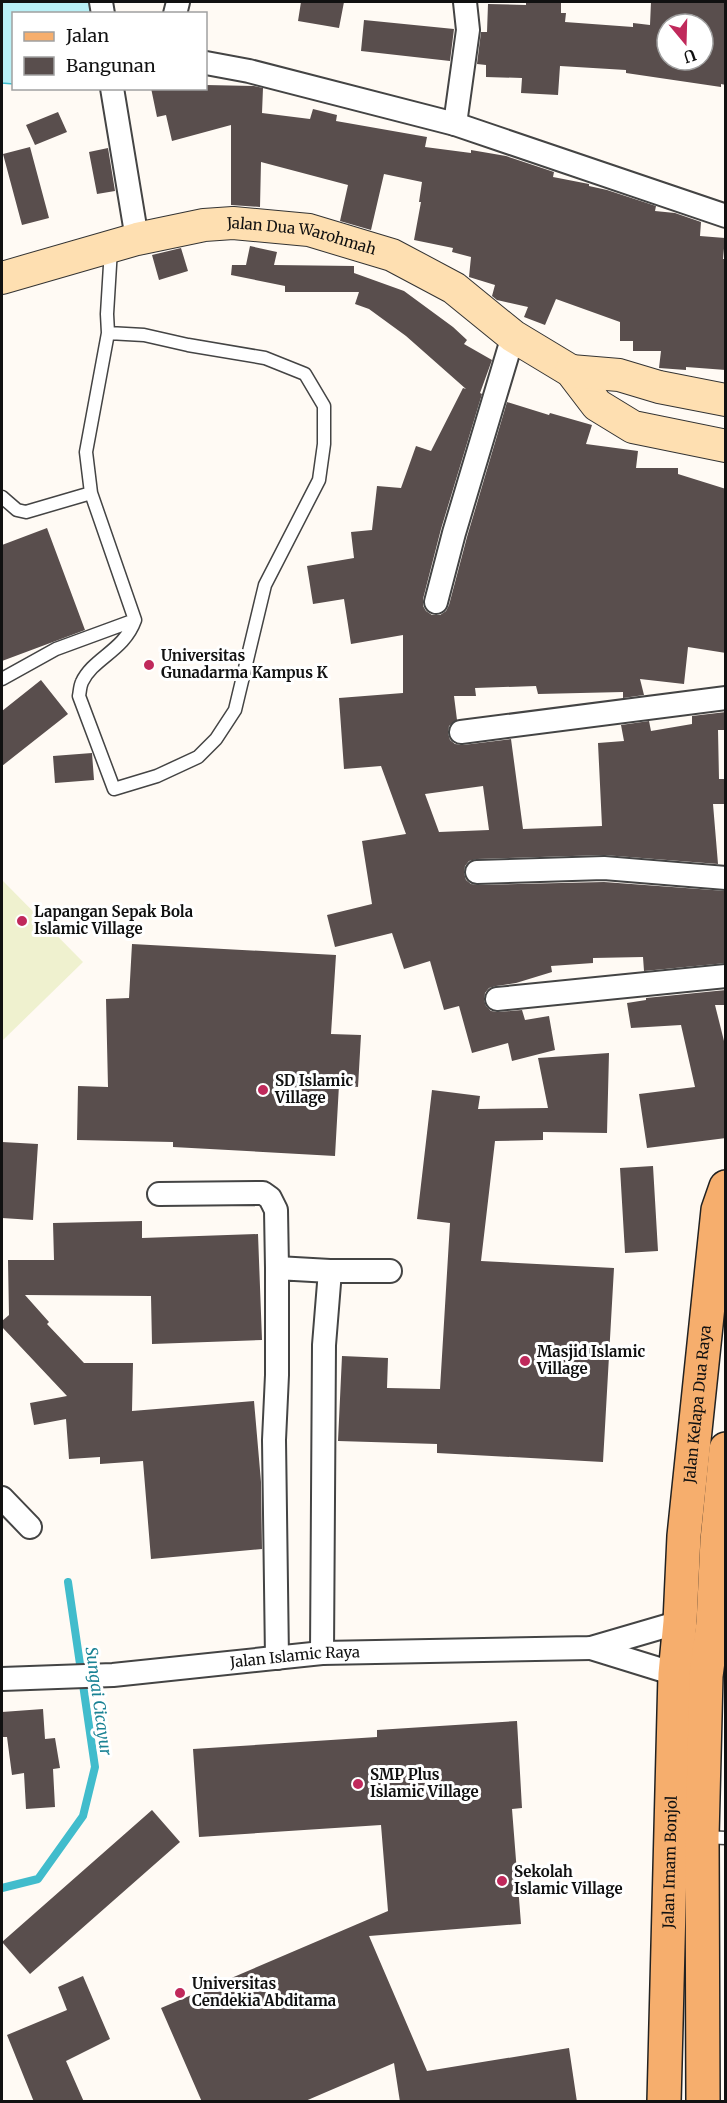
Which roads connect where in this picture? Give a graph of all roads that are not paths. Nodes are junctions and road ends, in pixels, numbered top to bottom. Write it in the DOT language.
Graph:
graph roads {
  1 [pos="465,2"];
  2 [pos="207,63"];
  3 [pos="112,90"];
  4 [pos="455,124"];
  5 [pos="726,216"];
  6 [pos="124,243"];
  7 [pos="2,278"];
  8 [pos="108,333"];
  9 [pos="513,336"];
  10 [pos="571,371"];
  11 [pos="726,400"];
  12 [pos="726,446"];
  13 [pos="91,492"];
  14 [pos="2,497"];
  15 [pos="436,602"];
  16 [pos="135,620"];
  17 [pos="2,679"];
  18 [pos="726,698"];
  19 [pos="461,732"];
  20 [pos="477,872"];
  21 [pos="726,878"];
  22 [pos="726,976"];
  23 [pos="497,999"];
  24 [pos="726,1187"];
  25 [pos="159,1194"];
  26 [pos="277,1268"];
  27 [pos="330,1271"];
  28 [pos="390,1271"];
  29 [pos="713,1375"];
  30 [pos="726,1449"];
  31 [pos="2,1498"];
  32 [pos="30,1527"];
  33 [pos="680,1622"];
  34 [pos="719,1623"];
  35 [pos="591,1648"];
  36 [pos="322,1653"];
  37 [pos="277,1658"];
  38 [pos="702,1675"];
  39 [pos="2,1679"];
  40 [pos="714,1838"];
  41 [pos="664,2102"];
  42 [pos="704,2102"];
  1 -- 4 [label="street"];
  2 -- 4 [label="street"];
  3 -- 6 [label="street"];
  4 -- 5 [label="street"];
  6 -- 7 [label="street, Jalan Dua Warohmah"];
  6 -- 8 [label="lane"];
  6 -- 9 [label="street, Jalan Dua Warohmah"];
  8 -- 13 [label="lane"];
  8 -- 16 [label="lane"];
  9 -- 10 [label="street, Jalan Dua Warohmah"];
  9 -- 15 [label="street"];
  10 -- 11 [label="street, Jalan Dua Warohmah"];
  10 -- 12 [label="street, Jalan Dua Warohmah"];
  13 -- 14 [label="lane"];
  13 -- 16 [label="lane"];
  16 -- 17 [label="lane"];
  18 -- 19 [label="street"];
  20 -- 21 [label="street"];
  22 -- 23 [label="street"];
  24 -- 29 [label="main road, Jalan Kelapa Dua Raya"];
  25 -- 26 [label="street"];
  26 -- 27 [label="street"];
  26 -- 37 [label="street"];
  27 -- 28 [label="street"];
  27 -- 36 [label="street"];
  29 -- 33 [label="main road, Jalan Kelapa Dua Raya"];
  30 -- 34 [label="main road"];
  31 -- 32 [label="street"];
  33 -- 34 [label="street"];
  33 -- 35 [label="street, Jalan Islamic Raya"];
  33 -- 38 [label="main road, Jalan Imam Bonjol"];
  34 -- 38 [label="main road, Jalan Imam Bonjol"];
  35 -- 36 [label="street, Jalan Islamic Raya"];
  35 -- 38 [label="street, Jalan Islamic Raya"];
  36 -- 37 [label="street, Jalan Islamic Raya"];
  37 -- 39 [label="street, Jalan Islamic Raya"];
  38 -- 40 [label="main road, Jalan Imam Bonjol"];
  38 -- 41 [label="main road, Jalan Imam Bonjol"];
  40 -- 42 [label="main road, Jalan Imam Bonjol"];
}
